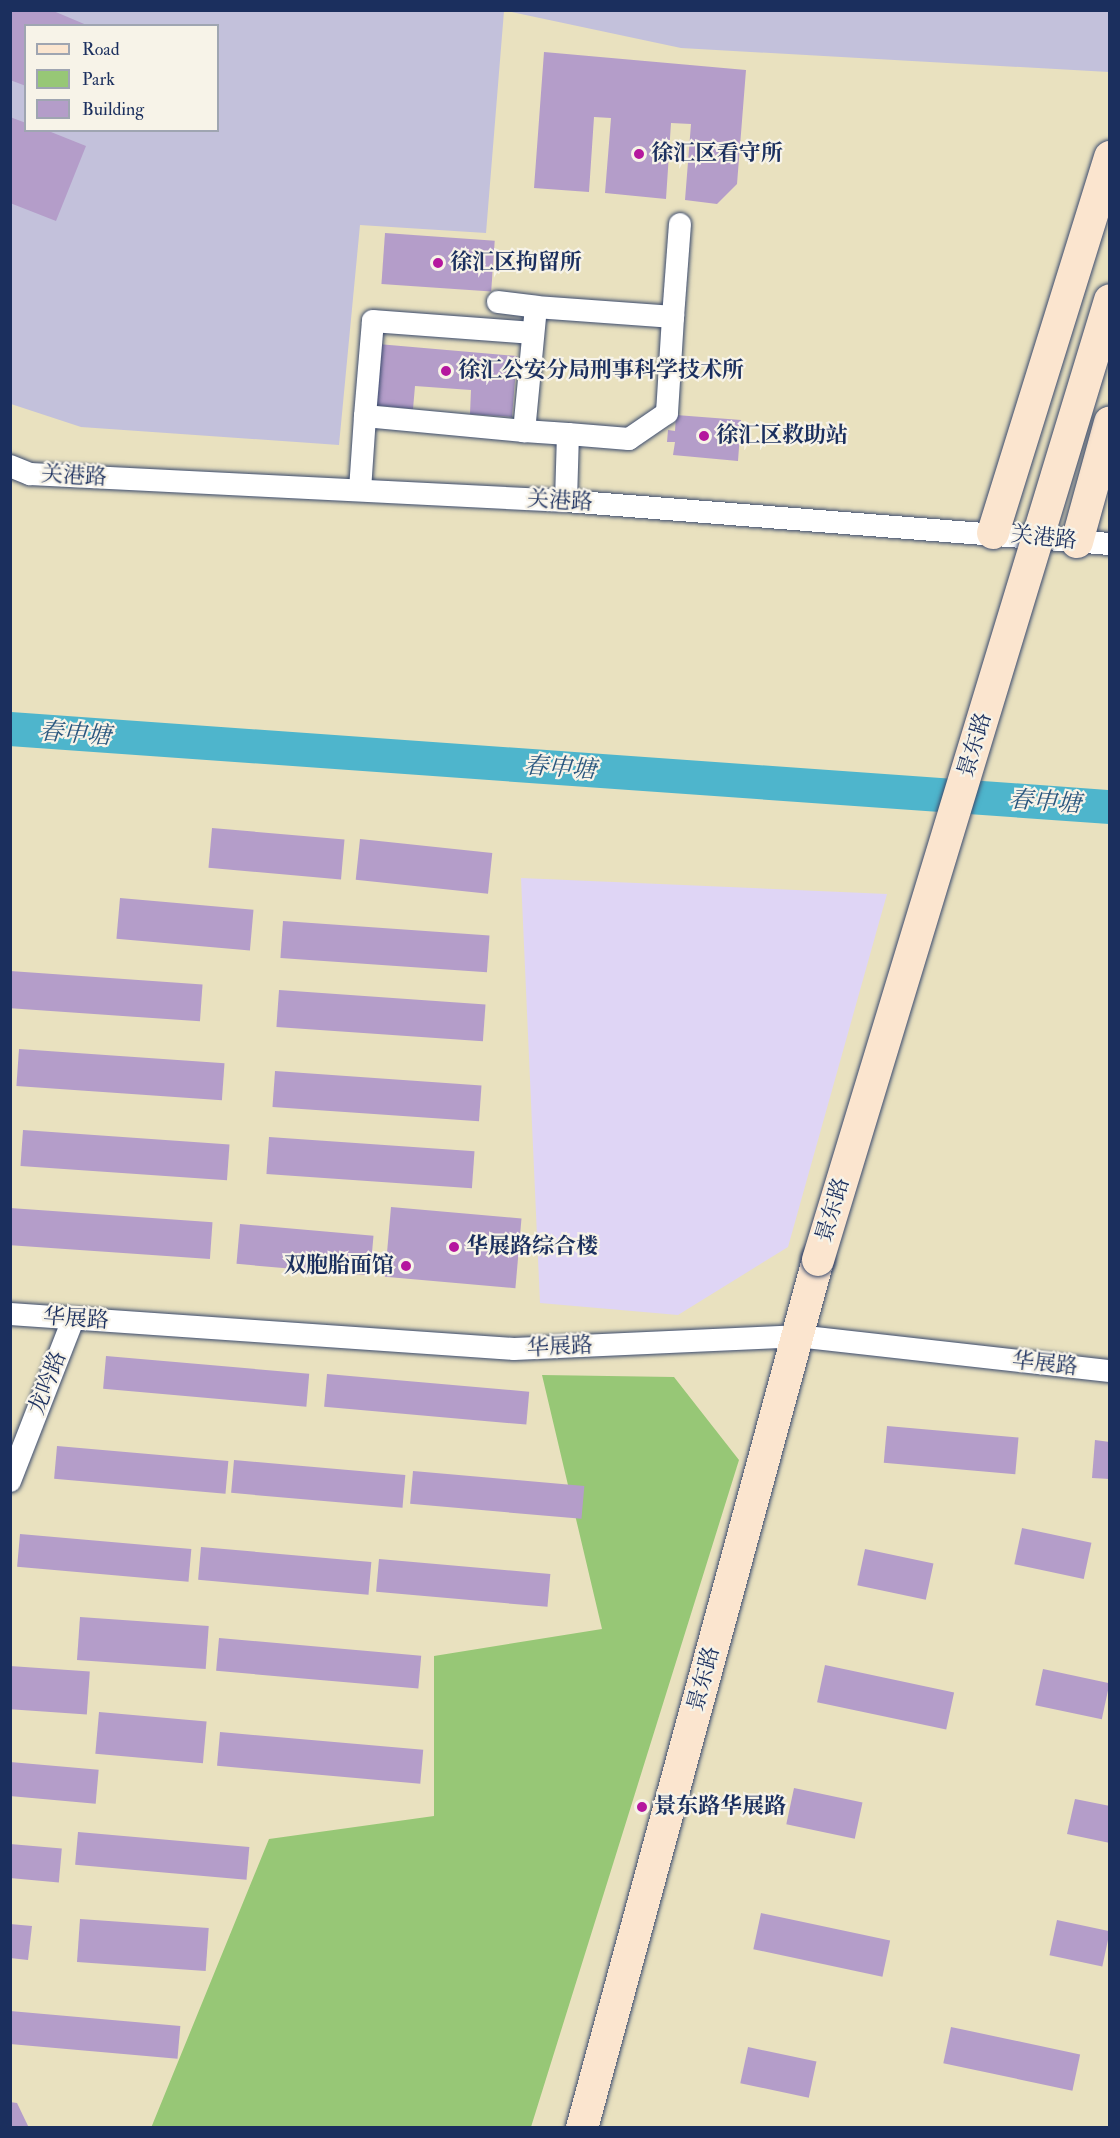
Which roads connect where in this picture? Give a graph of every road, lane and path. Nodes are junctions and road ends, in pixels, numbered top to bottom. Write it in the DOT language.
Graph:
graph roads {
  1 [pos="1110,157"];
  2 [pos="680,224"];
  3 [pos="1110,300"];
  4 [pos="498,302"];
  5 [pos="536,307"];
  6 [pos="674,317"];
  7 [pos="533,333"];
  8 [pos="365,416"];
  9 [pos="1110,422"];
  10 [pos="524,431"];
  11 [pos="568,434"];
  12 [pos="10,466"];
  13 [pos="360,490"];
  14 [pos="566,501"];
  15 [pos="993,533"];
  16 [pos="1077,542"];
  17 [pos="1110,544"];
  18 [pos="10,1314"];
  19 [pos="73,1319"];
  20 [pos="797,1336"];
  21 [pos="1110,1371"];
  22 [pos="10,1481"];
  23 [pos="582,2127"];
  1 -- 15 [label="street"];
  2 -- 6 [label="street"];
  3 -- 20 [label="street, 景东路, bridge"];
  4 -- 5 [label="street"];
  5 -- 6 [label="street"];
  5 -- 7 [label="street"];
  6 -- 11 [label="street"];
  7 -- 8 [label="street"];
  7 -- 10 [label="street"];
  8 -- 10 [label="street"];
  8 -- 13 [label="street"];
  9 -- 16 [label="street"];
  10 -- 11 [label="street"];
  11 -- 14 [label="street"];
  12 -- 13 [label="street, 关港路"];
  13 -- 14 [label="street, 关港路"];
  14 -- 15 [label="street, 关港路"];
  15 -- 16 [label="street, 关港路"];
  16 -- 17 [label="street, 关港路"];
  18 -- 19 [label="street, 华展路"];
  19 -- 20 [label="street, 华展路"];
  19 -- 22 [label="street, 龙吟路"];
  20 -- 21 [label="street, 华展路"];
  20 -- 23 [label="street, 景东路"];
}
